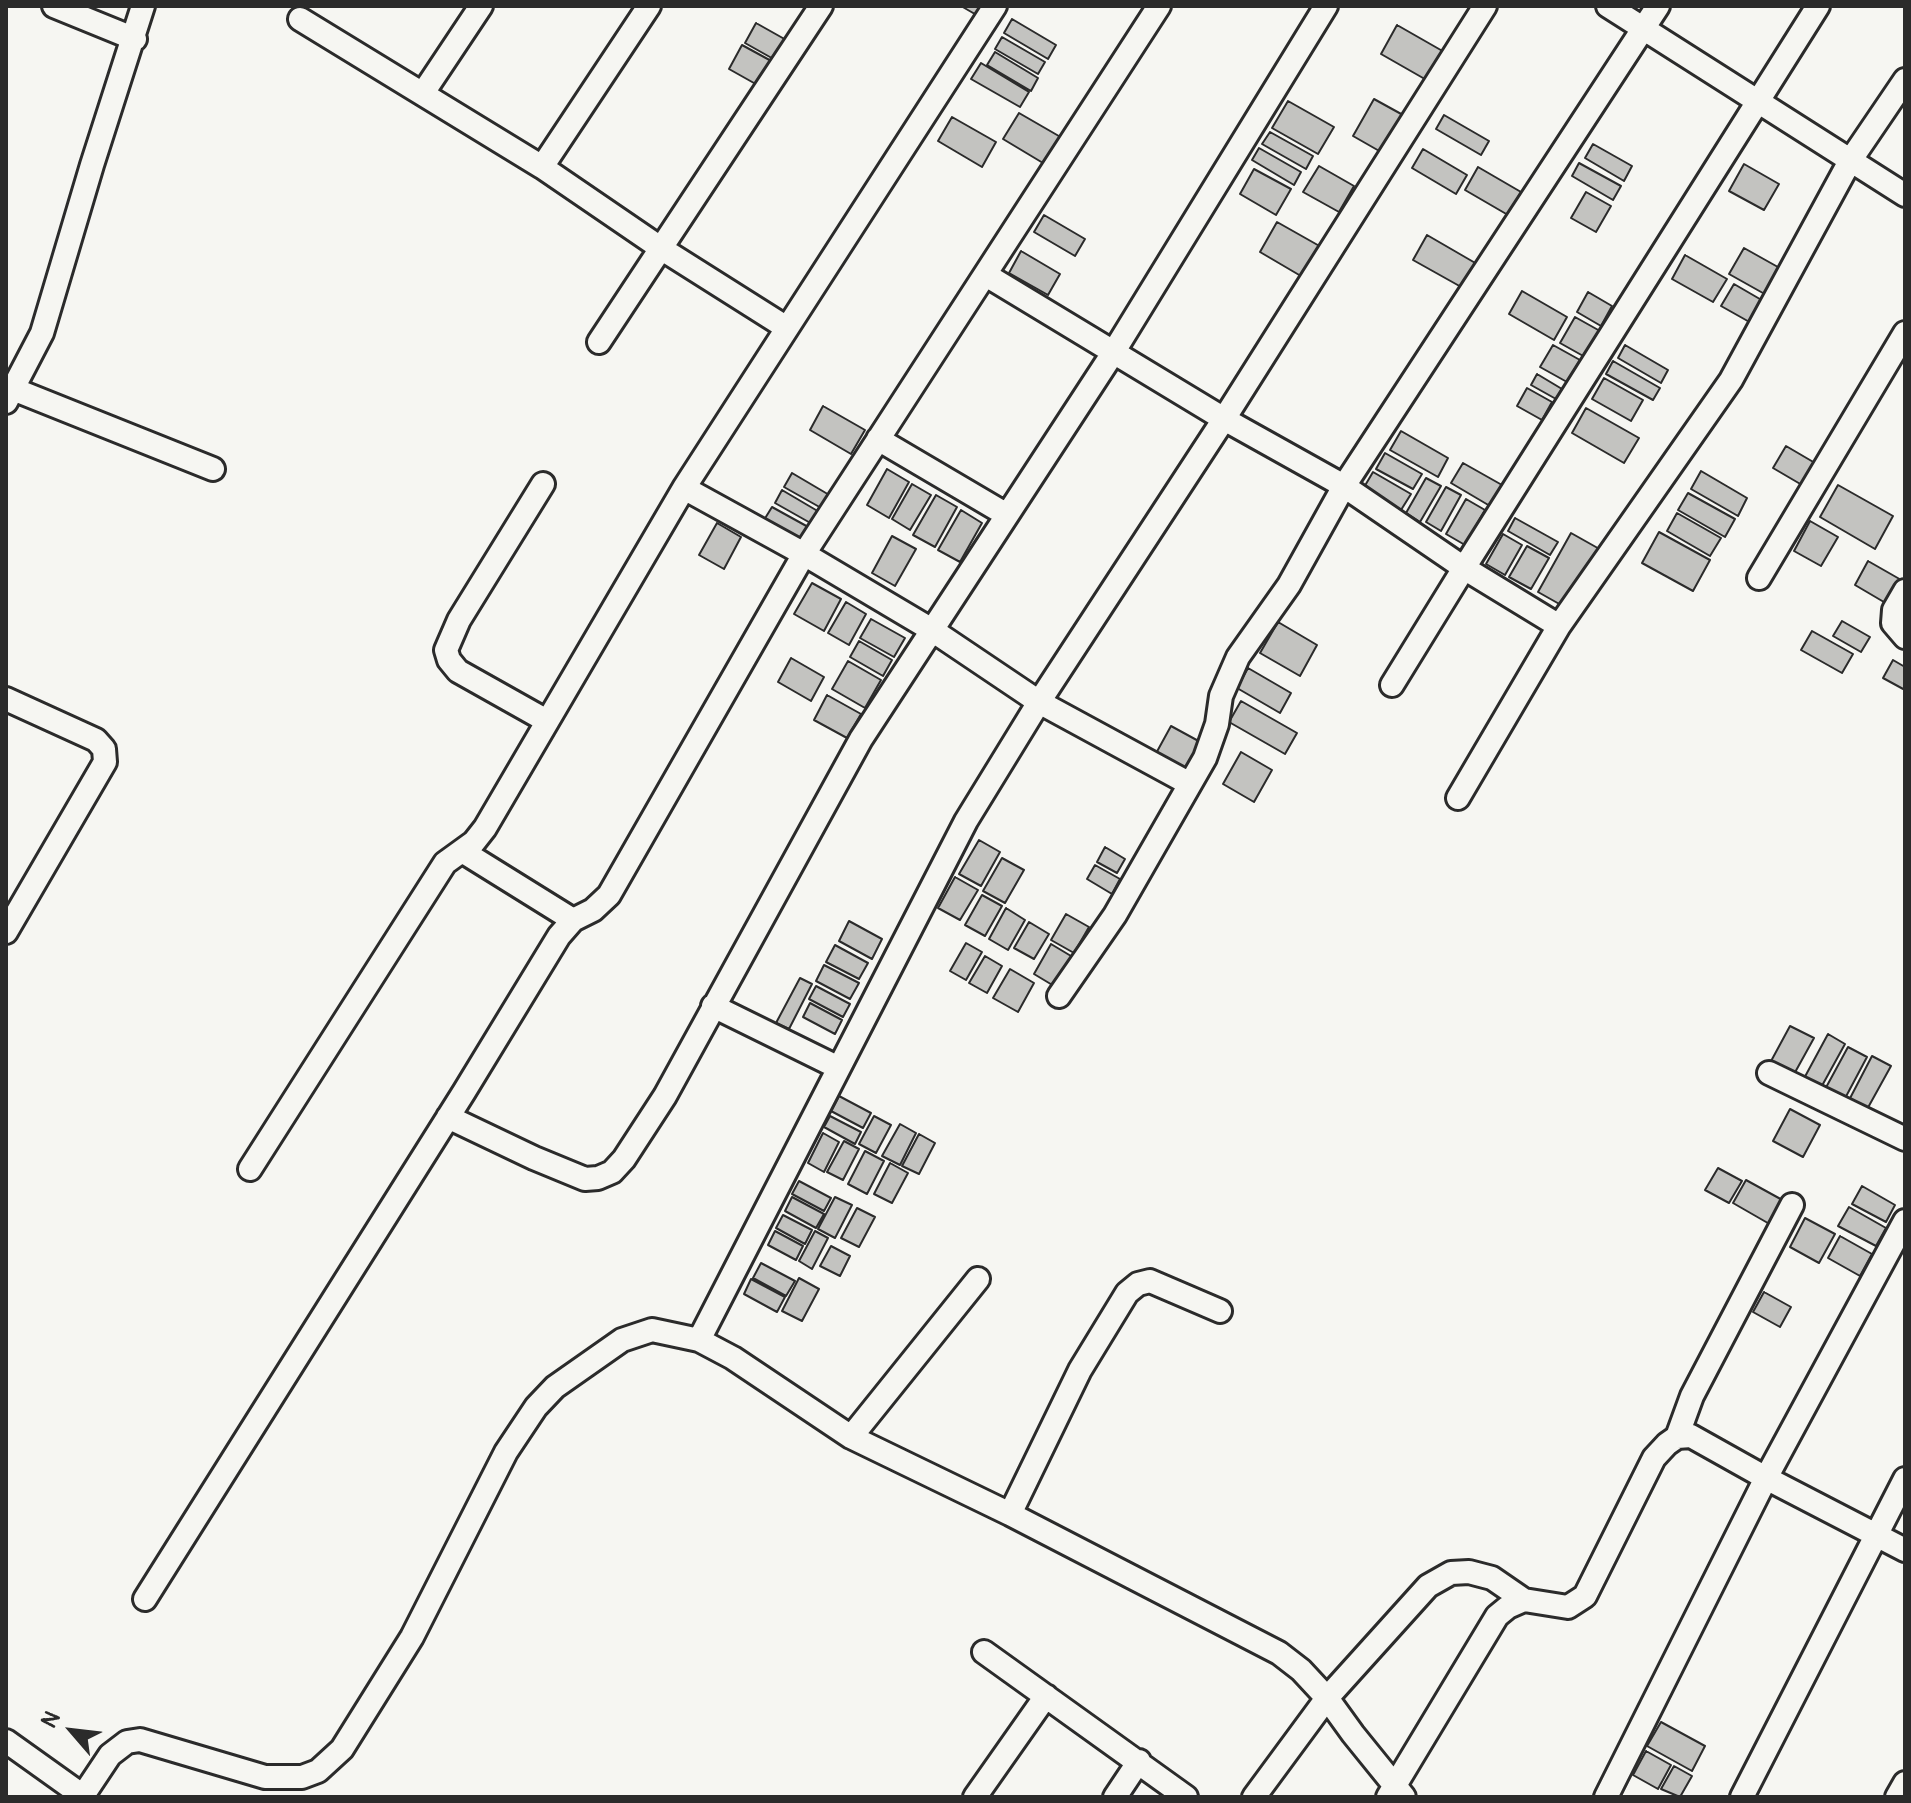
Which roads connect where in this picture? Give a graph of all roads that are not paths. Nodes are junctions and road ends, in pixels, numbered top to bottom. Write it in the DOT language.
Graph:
graph roads {
  1 [pos="54,6"];
  2 [pos="143,6"];
  3 [pos="481,6"];
  4 [pos="649,6"];
  5 [pos="821,6"];
  6 [pos="995,6"];
  7 [pos="1159,6"];
  8 [pos="1326,6"];
  9 [pos="1485,6"];
  10 [pos="1608,6"];
  11 [pos="1658,6"];
  12 [pos="1818,6"];
  13 [pos="300,19"];
  14 [pos="1645,30"];
  15 [pos="135,39"];
  16 [pos="1905,80"];
  17 [pos="423,93"];
  18 [pos="1757,102"];
  19 [pos="1850,161"];
  20 [pos="542,167"];
  21 [pos="1905,195"];
  22 [pos="662,249"];
  23 [pos="986,275"];
  24 [pos="787,328"];
  25 [pos="1905,333"];
  26 [pos="599,342"];
  27 [pos="1113,353"];
  28 [pos="10,395"];
  29 [pos="1224,419"];
  30 [pos="878,439"];
  31 [pos="213,469"];
  32 [pos="543,484"];
  33 [pos="1344,486"];
  34 [pos="684,488"];
  35 [pos="1007,515"];
  36 [pos="804,554"];
  37 [pos="1464,568"];
  38 [pos="1759,578"];
  39 [pos="1905,591"];
  40 [pos="1559,626"];
  41 [pos="932,630"];
  42 [pos="1905,637"];
  43 [pos="1392,685"];
  44 [pos="6,699"];
  45 [pos="1039,702"];
  46 [pos="547,721"];
  47 [pos="1190,784"];
  48 [pos="1458,798"];
  49 [pos="462,851"];
  50 [pos="573,920"];
  51 [pos="6,932"];
  52 [pos="1059,996"];
  53 [pos="713,1006"];
  54 [pos="837,1067"];
  55 [pos="1769,1073"];
  56 [pos="448,1117"];
  57 [pos="1905,1139"];
  58 [pos="250,1169"];
  59 [pos="1792,1205"];
  60 [pos="1905,1221"];
  61 [pos="978,1279"];
  62 [pos="1220,1311"];
  63 [pos="699,1340"];
  64 [pos="851,1437"];
  65 [pos="1677,1437"];
  66 [pos="1766,1478"];
  67 [pos="1905,1479"];
  68 [pos="1010,1514"];
  69 [pos="1876,1535"];
  70 [pos="1905,1550"];
  71 [pos="145,1599"];
  72 [pos="1524,1600"];
  73 [pos="984,1652"];
  74 [pos="1046,1696"];
  75 [pos="1327,1698"];
  76 [pos="6,1741"];
  77 [pos="1139,1761"];
  78 [pos="1905,1783"];
  79 [pos="1396,1793"];
  80 [pos="82,1797"];
  81 [pos="975,1797"];
  82 [pos="1115,1797"];
  83 [pos="1186,1797"];
  84 [pos="1254,1797"];
  85 [pos="1606,1797"];
  86 [pos="1742,1797"];
  87 [pos="1897,1797"];
  1 -- 15 [label="street"];
  2 -- 15 [label="street"];
  3 -- 17 [label="street"];
  4 -- 20 [label="street"];
  5 -- 22 [label="street"];
  6 -- 24 [label="street"];
  7 -- 23 [label="street"];
  8 -- 27 [label="street"];
  9 -- 29 [label="street"];
  10 -- 14 [label="street"];
  11 -- 14 [label="street"];
  12 -- 18 [label="street"];
  13 -- 17 [label="street"];
  14 -- 18 [label="street"];
  14 -- 33 [label="street"];
  15 -- 28 [label="street"];
  16 -- 19 [label="street"];
  17 -- 20 [label="street"];
  18 -- 19 [label="street"];
  18 -- 37 [label="street"];
  19 -- 21 [label="street"];
  19 -- 40 [label="street"];
  20 -- 22 [label="street"];
  22 -- 24 [label="street"];
  22 -- 26 [label="street"];
  23 -- 27 [label="street"];
  23 -- 30 [label="street"];
  24 -- 34 [label="street"];
  25 -- 38 [label="street"];
  27 -- 29 [label="street"];
  27 -- 35 [label="street"];
  28 -- 31 [label="street"];
  29 -- 33 [label="street"];
  29 -- 45 [label="street"];
  30 -- 35 [label="street"];
  30 -- 36 [label="street"];
  32 -- 46 [label="street"];
  33 -- 37 [label="street"];
  33 -- 47 [label="street"];
  34 -- 36 [label="street"];
  34 -- 46 [label="street"];
  35 -- 41 [label="street"];
  36 -- 41 [label="street"];
  36 -- 50 [label="street"];
  37 -- 40 [label="street"];
  37 -- 43 [label="street"];
  39 -- 42 [label="street"];
  40 -- 48 [label="street"];
  41 -- 45 [label="street"];
  41 -- 53 [label="street"];
  44 -- 51 [label="street"];
  45 -- 47 [label="street"];
  45 -- 54 [label="street"];
  46 -- 49 [label="street"];
  47 -- 52 [label="street"];
  49 -- 50 [label="street"];
  49 -- 58 [label="street"];
  50 -- 56 [label="street"];
  53 -- 54 [label="street"];
  53 -- 56 [label="street"];
  54 -- 63 [label="street"];
  55 -- 57 [label="street"];
  56 -- 71 [label="street"];
  59 -- 65 [label="street"];
  60 -- 66 [label="street"];
  61 -- 64 [label="street"];
  62 -- 68 [label="street"];
  63 -- 64 [label="street"];
  63 -- 80 [label="street"];
  64 -- 68 [label="street"];
  65 -- 66 [label="street"];
  65 -- 72 [label="street"];
  66 -- 69 [label="street"];
  66 -- 85 [label="street"];
  67 -- 69 [label="street"];
  68 -- 75 [label="street"];
  69 -- 70 [label="street"];
  69 -- 86 [label="street"];
  72 -- 75 [label="street"];
  72 -- 79 [label="street"];
  73 -- 74 [label="street"];
  74 -- 77 [label="street"];
  74 -- 81 [label="street"];
  75 -- 79 [label="street"];
  75 -- 84 [label="street"];
  76 -- 80 [label="street"];
  77 -- 82 [label="street"];
  77 -- 83 [label="street"];
  78 -- 87 [label="street"];
}
